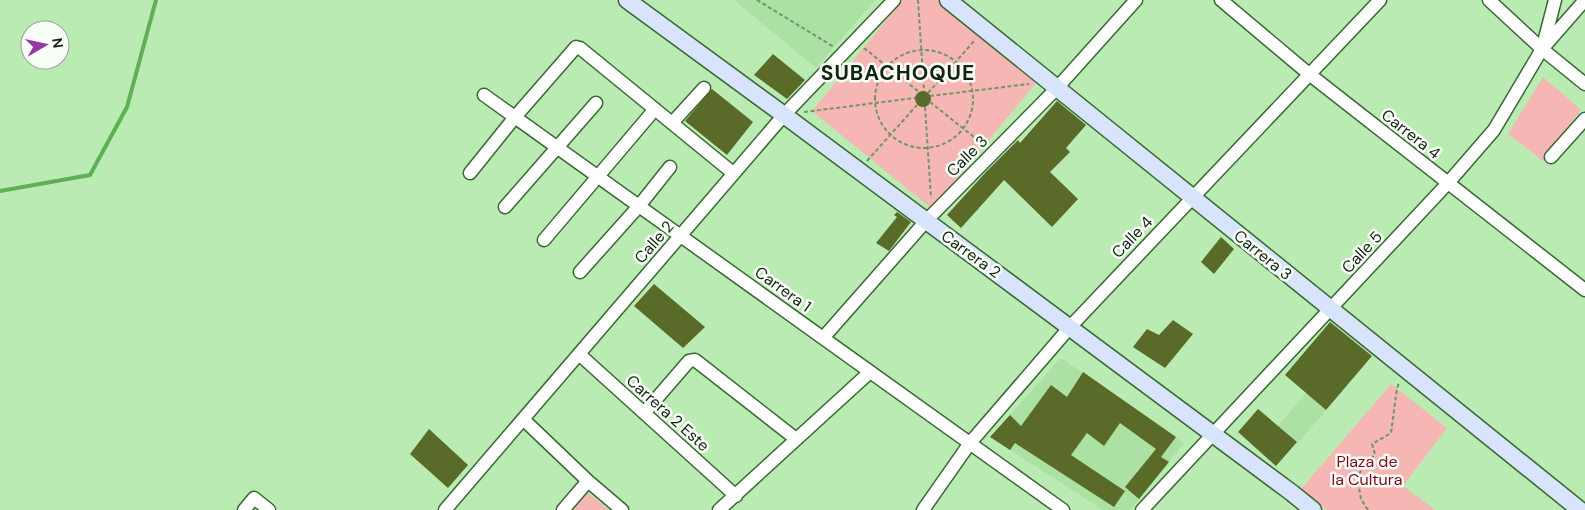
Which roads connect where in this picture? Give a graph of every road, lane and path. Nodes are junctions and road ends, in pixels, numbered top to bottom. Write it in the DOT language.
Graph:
graph roads {
  1 [pos="627,0"];
  2 [pos="757,0"];
  3 [pos="894,0"];
  4 [pos="918,0"];
  5 [pos="948,0"];
  6 [pos="1136,0"];
  7 [pos="1221,0"];
  8 [pos="1380,0"];
  9 [pos="1488,0"];
  10 [pos="1555,0"];
  11 [pos="1585,0"];
  12 [pos="984,29"];
  13 [pos="855,41"];
  14 [pos="838,48"];
  15 [pos="1542,49"];
  16 [pos="922,50"];
  17 [pos="956,62"];
  18 [pos="887,66"];
  19 [pos="1309,74"];
  20 [pos="1585,84"];
  21 [pos="1053,85"];
  22 [pos="704,88"];
  23 [pos="924,91"];
  24 [pos="972,91"];
  25 [pos="919,92"];
  26 [pos="928,93"];
  27 [pos="484,94"];
  28 [pos="930,96"];
  29 [pos="915,98"];
  30 [pos="930,102"];
  31 [pos="596,103"];
  32 [pos="875,103"];
  33 [pos="917,105"];
  34 [pos="925,107"];
  35 [pos="655,109"];
  36 [pos="784,114"];
  37 [pos="515,117"];
  38 [pos="1585,119"];
  39 [pos="672,123"];
  40 [pos="963,128"];
  41 [pos="890,135"];
  42 [pos="557,147"];
  43 [pos="928,148"];
  44 [pos="993,153"];
  45 [pos="1551,157"];
  46 [pos="670,167"];
  47 [pos="859,171"];
  48 [pos="470,173"];
  49 [pos="733,173"];
  50 [pos="598,177"];
  51 [pos="1448,183"];
  52 [pos="1192,198"];
  53 [pos="639,206"];
  54 [pos="506,207"];
  55 [pos="929,218"];
  56 [pos="681,236"];
  57 [pos="544,240"];
  58 [pos="580,272"];
  59 [pos="1585,290"];
  60 [pos="1330,309"];
  61 [pos="1070,327"];
  62 [pos="823,338"];
  63 [pos="579,354"];
  64 [pos="1406,370"];
  65 [pos="870,372"];
  66 [pos="644,413"];
  67 [pos="523,419"];
  68 [pos="1213,434"];
  69 [pos="796,439"];
  70 [pos="970,443"];
  71 [pos="588,481"];
  72 [pos="1292,493"];
  73 [pos="736,496"];
  74 [pos="244,510"];
  75 [pos="269,510"];
  76 [pos="445,510"];
  77 [pos="563,510"];
  78 [pos="622,510"];
  79 [pos="719,510"];
  80 [pos="923,510"];
  81 [pos="1063,510"];
  82 [pos="1142,510"];
  83 [pos="1294,510"];
  84 [pos="1313,510"];
  85 [pos="1368,510"];
  86 [pos="1580,510"];
  1 -- 36 [label="street, Carrera 2"];
  2 -- 14 [label="path"];
  3 -- 13 [label="street, Calle 2"];
  4 -- 16 [label="path"];
  5 -- 12 [label="street, Carrera 3"];
  6 -- 21 [label="street, Calle 3"];
  7 -- 19 [label="street, Carrera 4"];
  8 -- 19 [label="street, Calle 4"];
  9 -- 15 [label="street"];
  10 -- 15 [label="street"];
  11 -- 15 [label="street, Calle 5"];
  12 -- 17 [label="path"];
  12 -- 21 [label="street, Carrera 3"];
  13 -- 18 [label="path"];
  13 -- 36 [label="street, Calle 2"];
  15 -- 20 [label="street"];
  15 -- 51 [label="street, Calle 5"];
  16 -- 17 [label="path"];
  16 -- 18 [label="path"];
  16 -- 23 [label="path"];
  17 -- 24 [label="path"];
  17 -- 26 [label="path"];
  18 -- 25 [label="path"];
  18 -- 32 [label="path"];
  19 -- 51 [label="street, Carrera 4"];
  19 -- 52 [label="street, Calle 4"];
  21 -- 24 [label="path"];
  21 -- 44 [label="street, Calle 3"];
  21 -- 52 [label="street, Carrera 3"];
  22 -- 39 [label="street"];
  24 -- 28 [label="path"];
  24 -- 40 [label="path"];
  27 -- 37 [label="street, Carrera 1"];
  29 -- 32 [label="path"];
  30 -- 40 [label="path"];
  31 -- 42 [label="street"];
  32 -- 36 [label="path"];
  32 -- 41 [label="path"];
  33 -- 41 [label="path"];
  34 -- 43 [label="path"];
  35 -- 37 [label="street"];
  35 -- 39 [label="street"];
  35 -- 50 [label="street"];
  36 -- 47 [label="street, Carrera 2"];
  36 -- 49 [label="street, Calle 2"];
  37 -- 42 [label="street, Carrera 1"];
  37 -- 48 [label="street"];
  38 -- 45 [label="street"];
  39 -- 49 [label="street"];
  40 -- 43 [label="path"];
  40 -- 44 [label="path"];
  41 -- 43 [label="path"];
  41 -- 47 [label="path"];
  42 -- 50 [label="street, Carrera 1"];
  42 -- 54 [label="street"];
  43 -- 55 [label="path"];
  44 -- 55 [label="street, Calle 3"];
  46 -- 53 [label="street"];
  47 -- 55 [label="street, Carrera 2"];
  49 -- 56 [label="street, Calle 2"];
  50 -- 53 [label="street, Carrera 1"];
  50 -- 57 [label="street"];
  51 -- 59 [label="street, Carrera 4"];
  51 -- 60 [label="street, Calle 5"];
  52 -- 60 [label="street, Carrera 3"];
  52 -- 61 [label="street, Calle 4"];
  53 -- 56 [label="street, Carrera 1"];
  53 -- 58 [label="street"];
  55 -- 61 [label="street, Carrera 2"];
  55 -- 62 [label="street, Calle 3"];
  56 -- 62 [label="street, Carrera 1"];
  56 -- 63 [label="street, Calle 2"];
  60 -- 64 [label="street, Carrera 3"];
  60 -- 68 [label="street, Calle 5"];
  61 -- 68 [label="street, Carrera 2"];
  61 -- 70 [label="street, Calle 4"];
  62 -- 65 [label="street, Carrera 1"];
  63 -- 66 [label="street, Carrera 2 Este"];
  63 -- 67 [label="street, Calle 2"];
  64 -- 85 [label="path"];
  64 -- 86 [label="street, Carrera 3"];
  65 -- 69 [label="street"];
  65 -- 70 [label="street, Carrera 1"];
  66 -- 69 [label="street"];
  66 -- 73 [label="street, Carrera 2 Este"];
  67 -- 71 [label="street"];
  67 -- 76 [label="street, Calle 2"];
  68 -- 72 [label="street, Carrera 2"];
  68 -- 82 [label="street, Calle 5"];
  69 -- 73 [label="street"];
  70 -- 80 [label="street, Calle 4"];
  70 -- 81 [label="street, Carrera 1"];
  71 -- 77 [label="street"];
  71 -- 78 [label="street"];
  72 -- 83 [label="street"];
  72 -- 84 [label="street, Carrera 2"];
  73 -- 79 [label="street"];
  74 -- 75 [label="street"];
}
